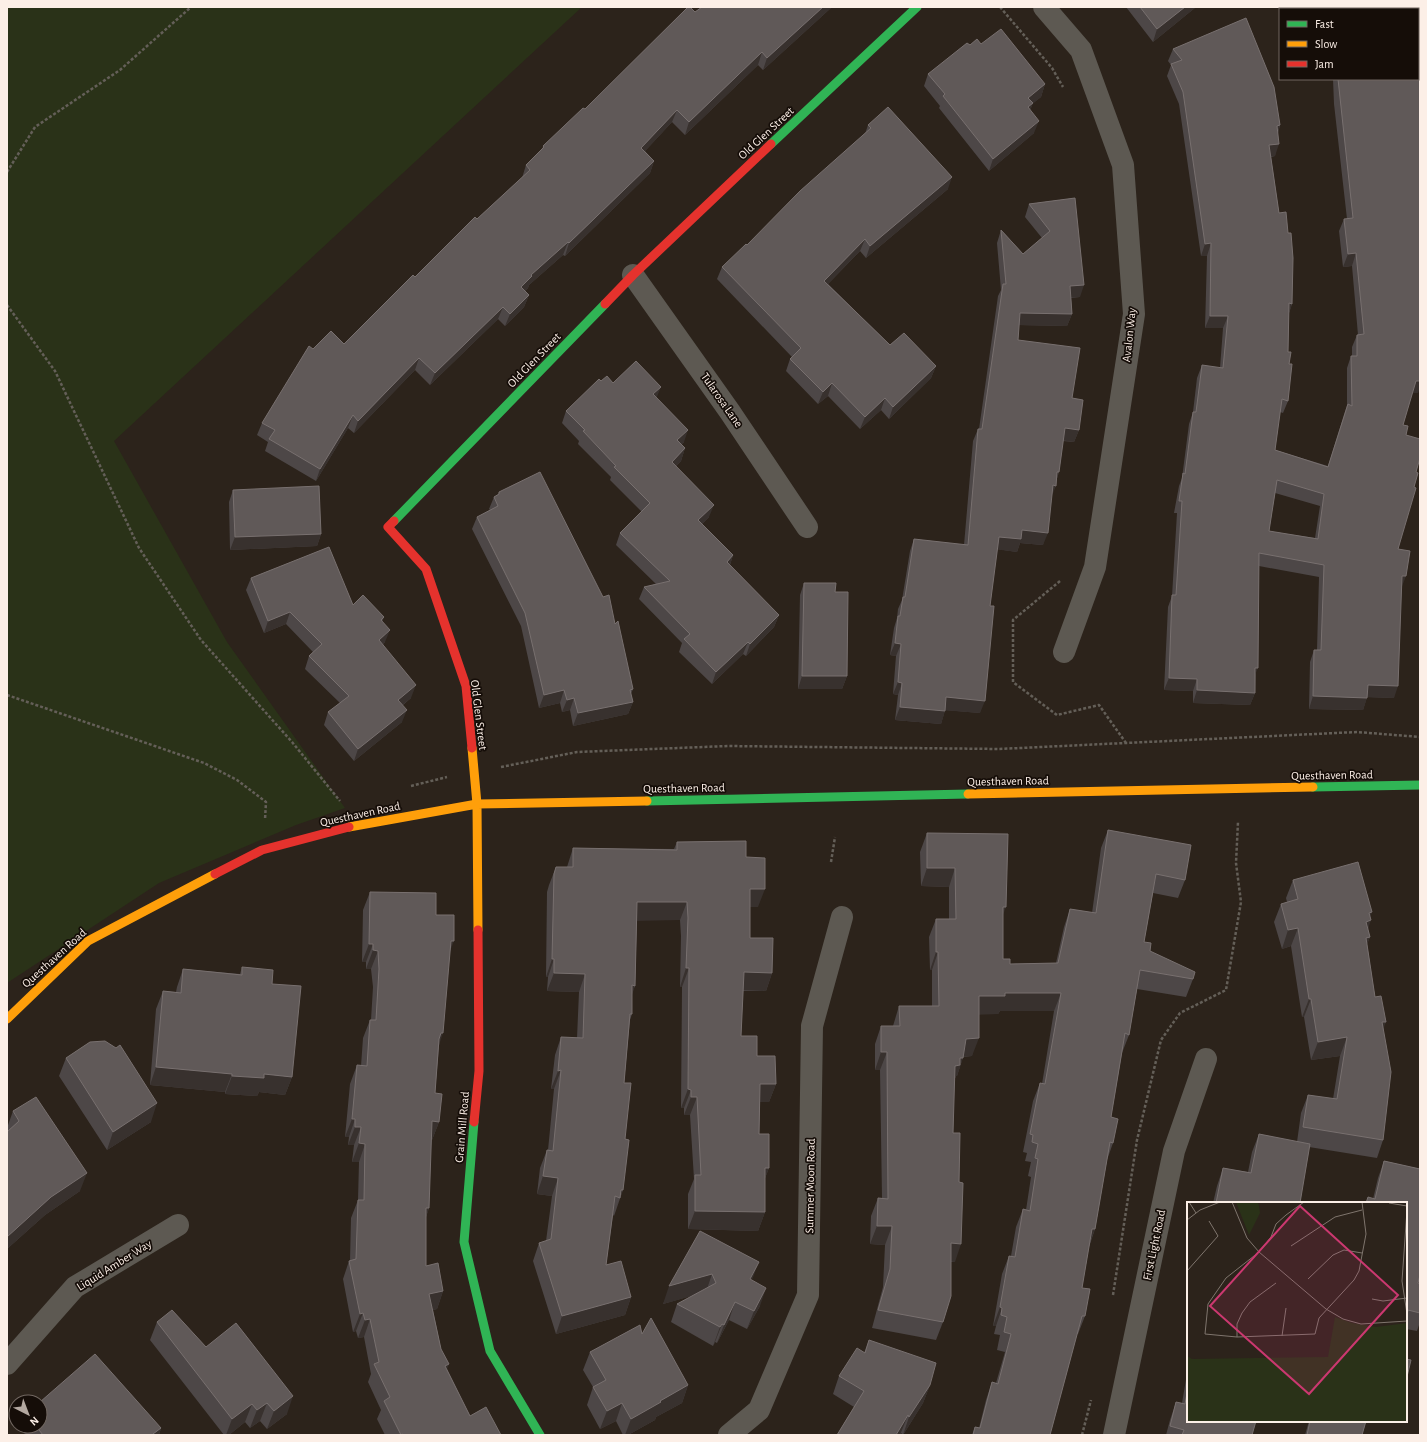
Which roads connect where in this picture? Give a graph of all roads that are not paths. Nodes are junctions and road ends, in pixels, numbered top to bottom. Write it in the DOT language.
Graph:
graph roads {
  1 [pos="917,7"];
  2 [pos="1044,7"];
  3 [pos="633,275"];
  4 [pos="807,527"];
  5 [pos="1064,652"];
  6 [pos="1420,785"];
  7 [pos="477,804"];
  8 [pos="842,917"];
  9 [pos="7,1019"];
  10 [pos="1206,1059"];
  11 [pos="178,1225"];
  12 [pos="7,1364"];
  13 [pos="540,1435"];
  14 [pos="729,1435"];
  15 [pos="1114,1435"];
  1 -- 3 [label="street, Old Glen Street"];
  2 -- 5 [label="street, Avalon Way"];
  3 -- 4 [label="street, Tularosa Lane"];
  3 -- 7 [label="street, Old Glen Street"];
  6 -- 7 [label="street, Questhaven Road"];
  7 -- 9 [label="street, Questhaven Road"];
  7 -- 13 [label="street, Grain Mill Road"];
  8 -- 14 [label="street, Summer Moon Road"];
  10 -- 15 [label="street, First Light Road"];
  11 -- 12 [label="street, Liquid Amber Way"];
}
